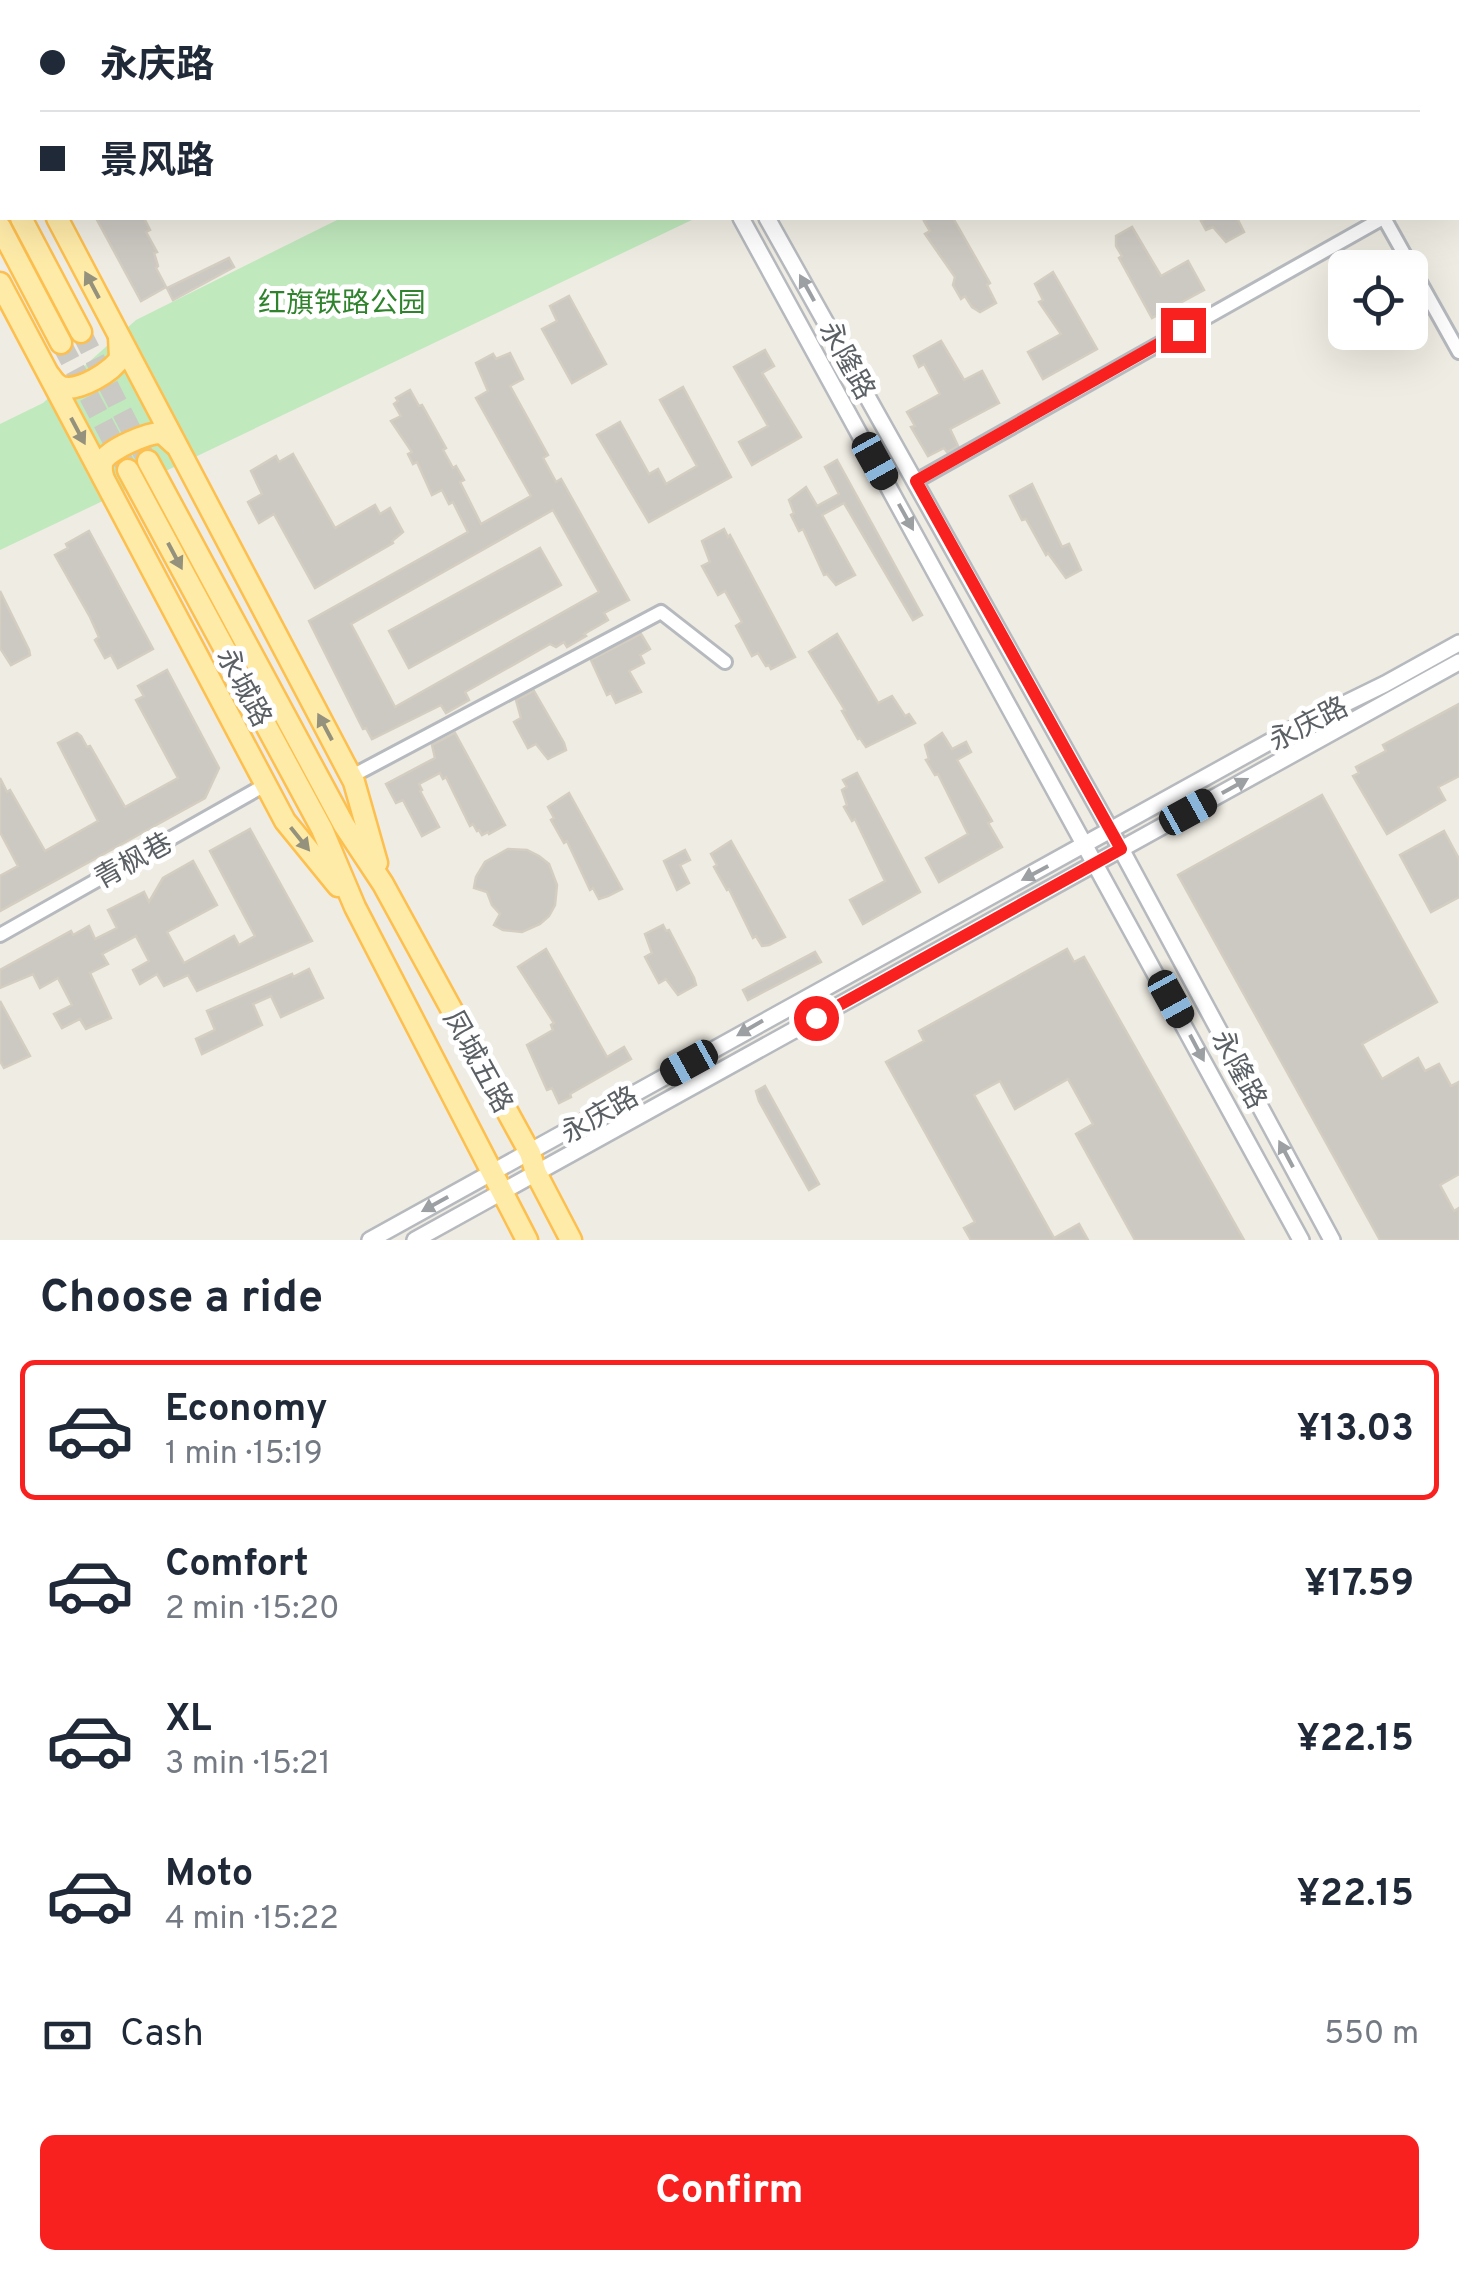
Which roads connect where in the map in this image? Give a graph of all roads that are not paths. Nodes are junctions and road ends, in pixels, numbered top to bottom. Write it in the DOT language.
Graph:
graph roads {
  1 [pos="22,220"];
  2 [pos="58,220"];
  3 [pos="741,220"];
  4 [pos="769,220"];
  5 [pos="1380,220"];
  6 [pos="1385,220"];
  7 [pos="0,227"];
  8 [pos="0,283"];
  9 [pos="81,332"];
  10 [pos="118,334"];
  11 [pos="61,343"];
  12 [pos="1459,352"];
  13 [pos="48,374"];
  14 [pos="178,448"];
  15 [pos="104,479"];
  16 [pos="916,481"];
  17 [pos="1459,643"];
  18 [pos="725,662"];
  19 [pos="1459,662"];
  20 [pos="354,776"];
  21 [pos="266,785"];
  22 [pos="1110,831"];
  23 [pos="1086,844"];
  24 [pos="1121,849"];
  25 [pos="1096,862"];
  26 [pos="382,884"];
  27 [pos="355,907"];
  28 [pos="0,934"];
  29 [pos="533,1163"];
  30 [pos="496,1182"];
  31 [pos="370,1240"];
  32 [pos="415,1240"];
  33 [pos="527,1240"];
  34 [pos="571,1240"];
  35 [pos="1301,1240"];
  36 [pos="1332,1240"];
  1 -- 9 [label="main road"];
  10 -- 2 [label="main road, one-way"];
  3 -- 23 [label="street, 永隆路, one-way"];
  16 -- 4 [label="street, 永隆路, one-way"];
  5 -- 16 [label="street"];
  6 -- 12 [label="street"];
  7 -- 11 [label="main road"];
  8 -- 13 [label="main road"];
  10 -- 13 [label="main road"];
  10 -- 14 [label="main road"];
  13 -- 15 [label="main road, one-way"];
  14 -- 15 [label="main road"];
  26 -- 14 [label="main road, one-way"];
  15 -- 21 [label="main road"];
  16 -- 22 [label="street, 永隆路"];
  17 -- 22 [label="street, 永庆路"];
  18 -- 20 [label="street"];
  24 -- 19 [label="street, 永庆路, one-way"];
  21 -- 27 [label="main road, one-way"];
  21 -- 28 [label="street, 青枫巷"];
  22 -- 23 [label="street, 永庆路"];
  22 -- 24 [label="street, 永隆路"];
  23 -- 25 [label="street, 永隆路"];
  23 -- 29 [label="street, 永庆路, one-way"];
  24 -- 25 [label="street, 永庆路"];
  36 -- 24 [label="street, 永隆路, one-way"];
  25 -- 29 [label="street, 永庆路"];
  25 -- 35 [label="street, 永隆路, one-way"];
  26 -- 27 [label="main road, 永城路, one-way"];
  26 -- 29 [label="main road, 凤城五路"];
  27 -- 30 [label="main road, 凤城五路"];
  29 -- 30 [label="street, 永庆路"];
  29 -- 34 [label="main road, 凤城五路"];
  30 -- 31 [label="street, 永庆路, one-way"];
  30 -- 32 [label="street, 永庆路"];
  30 -- 33 [label="main road, 凤城五路"];
}
